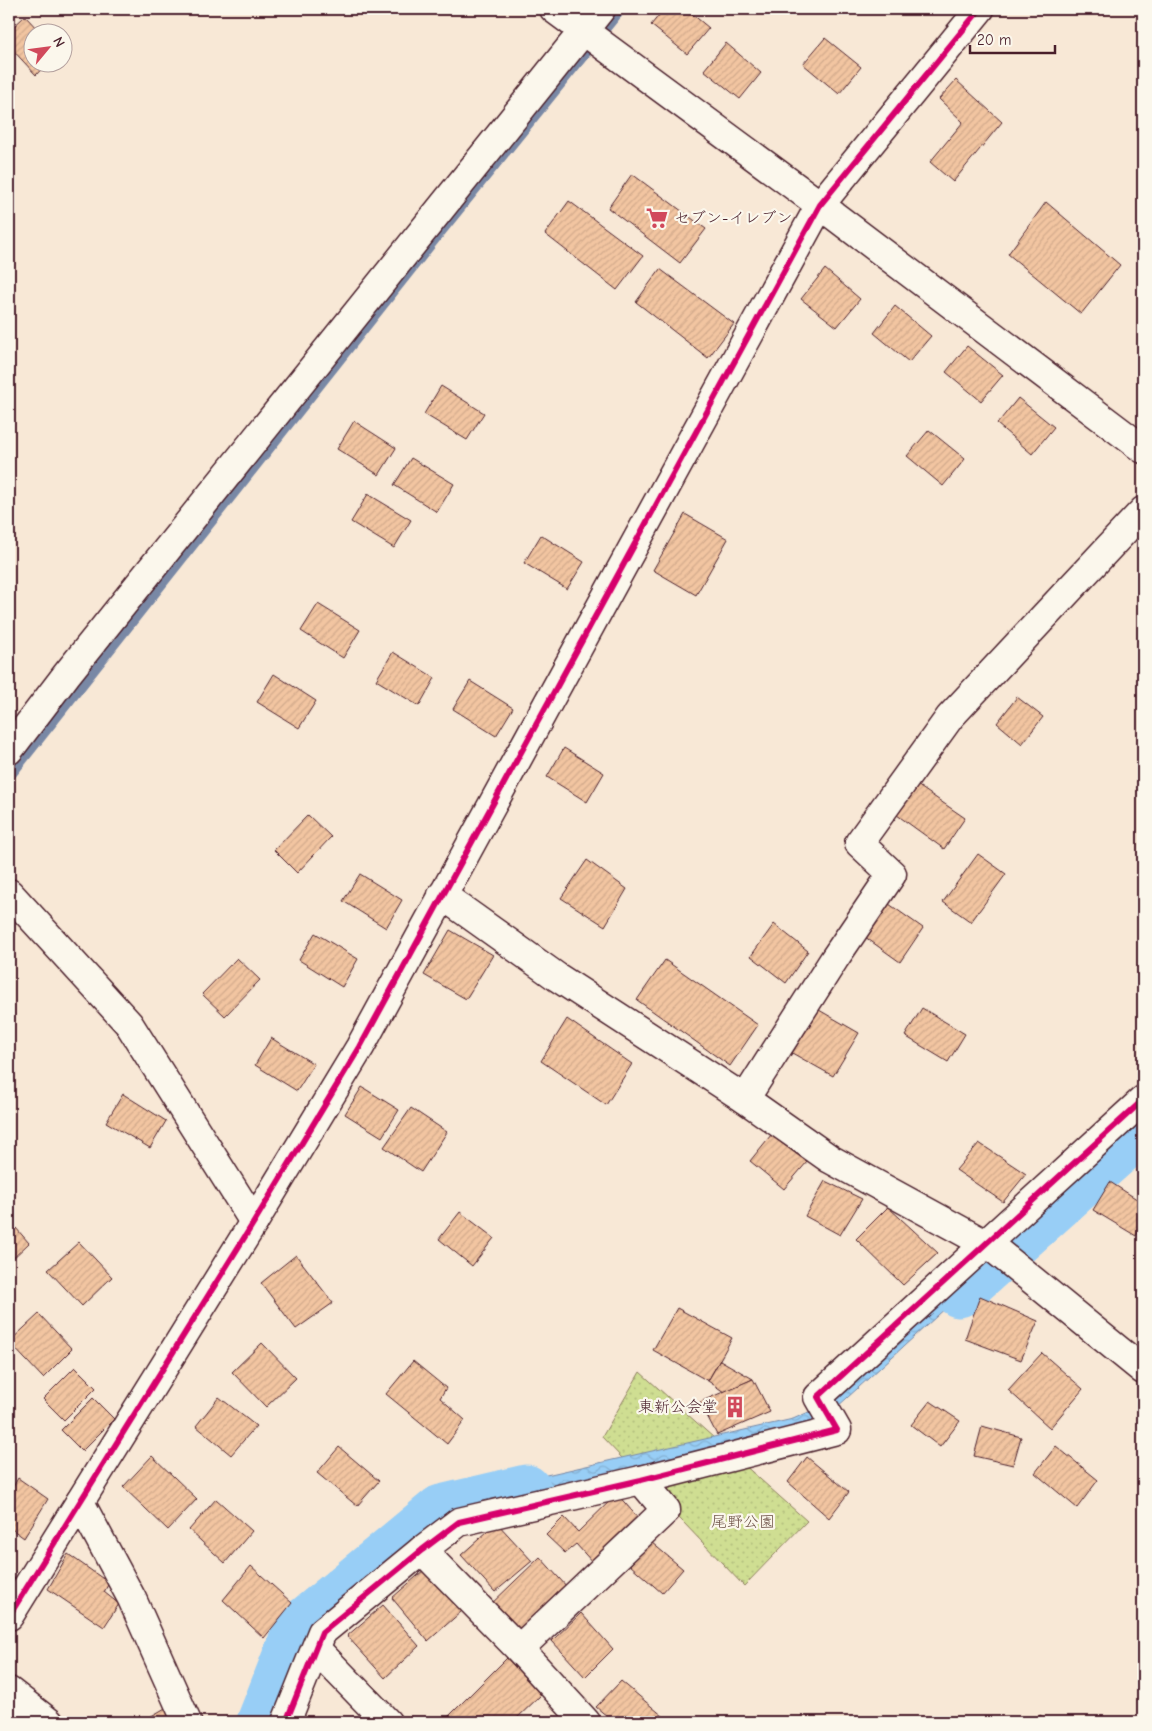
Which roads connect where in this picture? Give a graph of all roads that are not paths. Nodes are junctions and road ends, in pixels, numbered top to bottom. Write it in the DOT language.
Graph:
graph roads {
  1 [pos="554,9"];
  2 [pos="601,9"];
  3 [pos="980,9"];
  4 [pos="584,32"];
  5 [pos="820,205"];
  6 [pos="1143,449"];
  7 [pos="1143,511"];
  8 [pos="9,750"];
  9 [pos="9,893"];
  10 [pos="442,895"];
  11 [pos="745,1098"];
  12 [pos="1143,1100"];
  13 [pos="254,1222"];
  14 [pos="996,1252"];
  15 [pos="1143,1370"];
  16 [pos="641,1480"];
  17 [pos="80,1502"];
  18 [pos="422,1550"];
  19 [pos="9,1616"];
  20 [pos="316,1649"];
  21 [pos="519,1649"];
  22 [pos="9,1691"];
  23 [pos="49,1722"];
  24 [pos="187,1722"];
  25 [pos="286,1722"];
  26 [pos="387,1722"];
  27 [pos="586,1722"];
  1 -- 4 [label="street"];
  2 -- 4 [label="street"];
  3 -- 5 [label="street"];
  4 -- 5 [label="street"];
  4 -- 8 [label="street"];
  5 -- 6 [label="street"];
  5 -- 10 [label="street"];
  7 -- 11 [label="street"];
  9 -- 13 [label="street"];
  10 -- 11 [label="street"];
  10 -- 13 [label="street"];
  11 -- 14 [label="street"];
  12 -- 14 [label="street"];
  13 -- 17 [label="street"];
  14 -- 15 [label="street"];
  14 -- 16 [label="street"];
  16 -- 18 [label="street"];
  16 -- 21 [label="street"];
  17 -- 19 [label="street"];
  17 -- 24 [label="street"];
  18 -- 20 [label="street"];
  18 -- 21 [label="street"];
  20 -- 25 [label="street"];
  20 -- 26 [label="street"];
  21 -- 27 [label="street"];
  22 -- 23 [label="street"];
}
